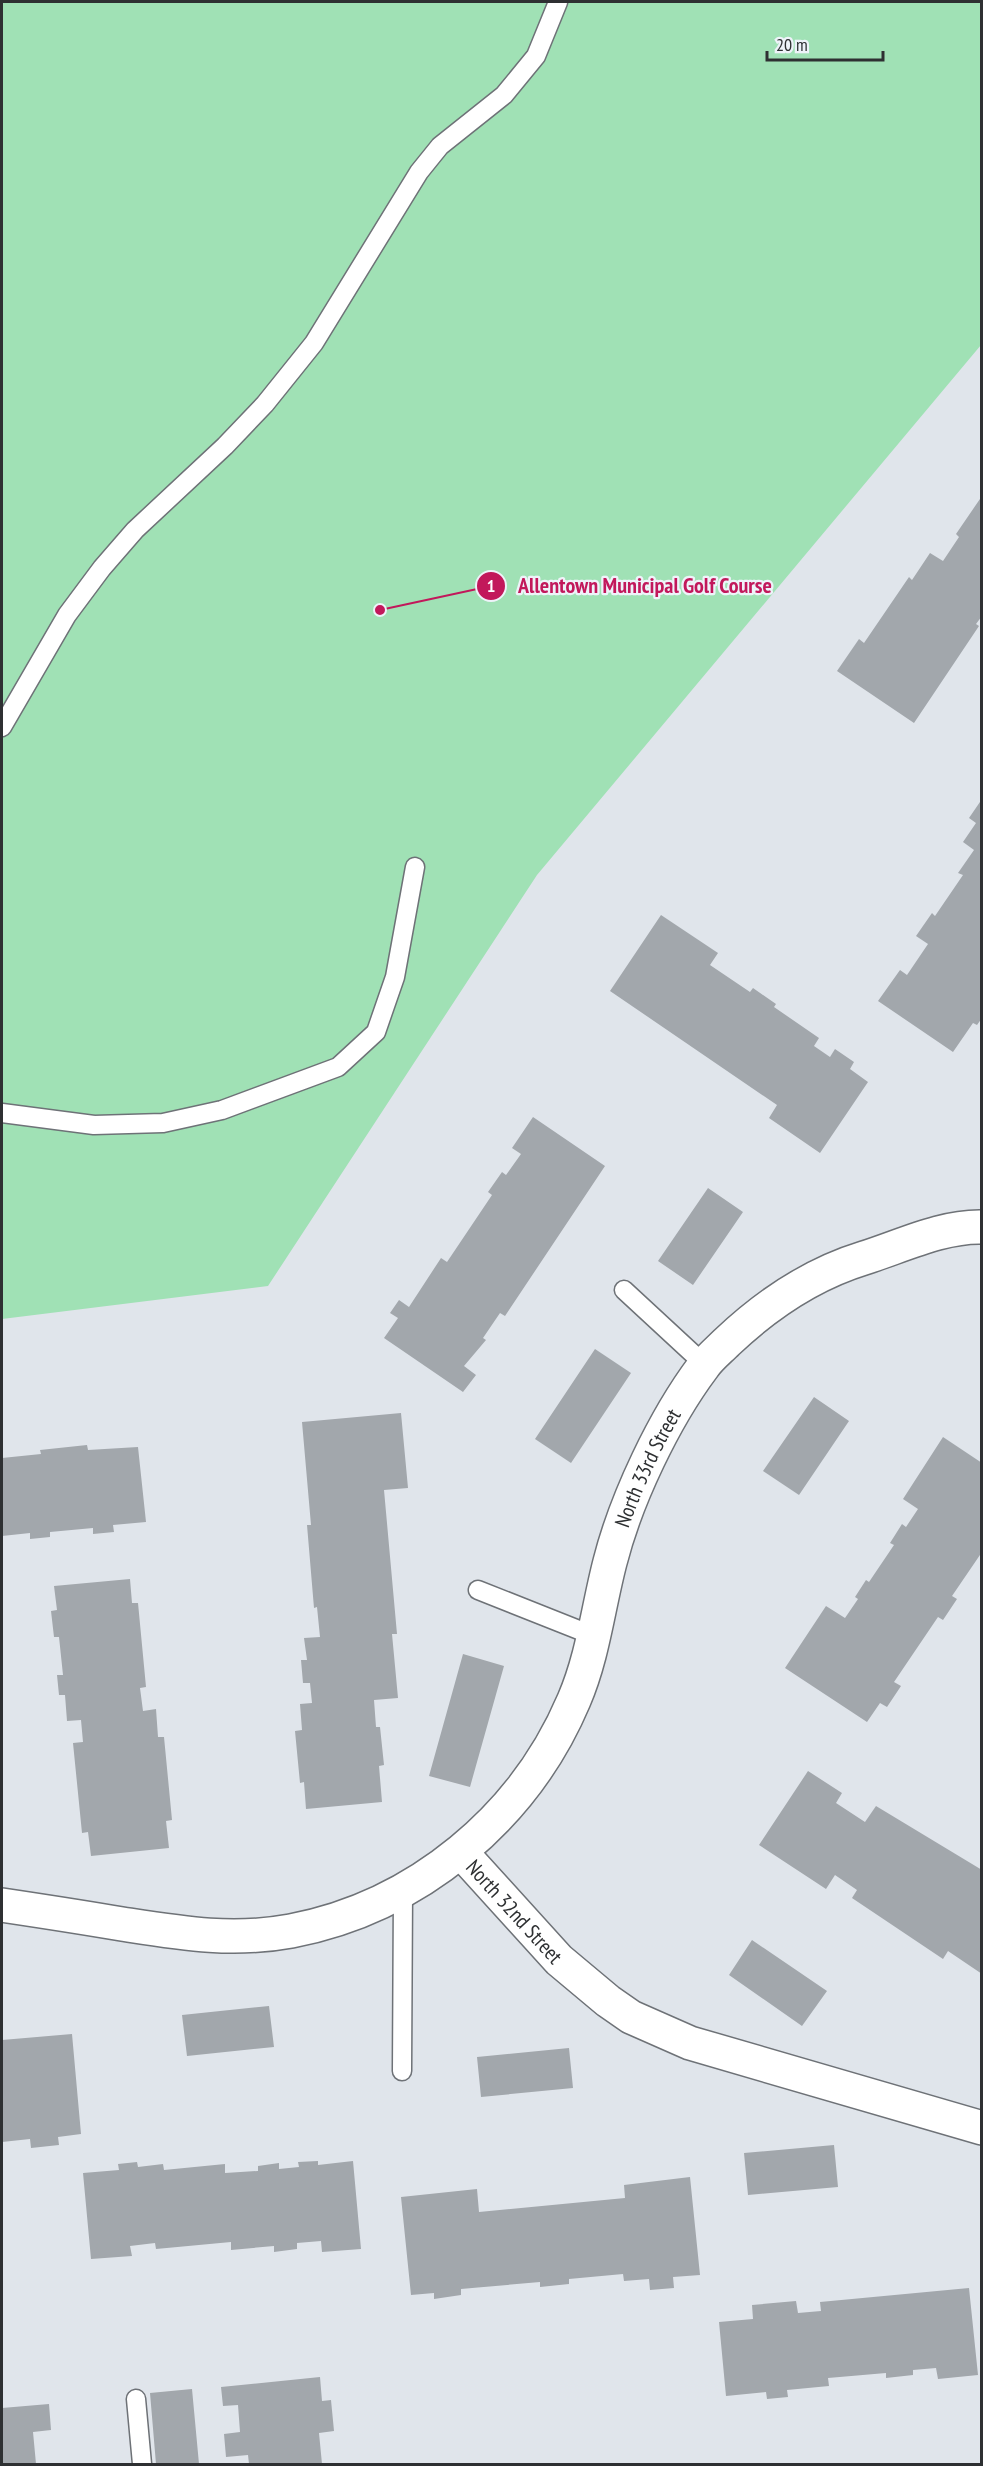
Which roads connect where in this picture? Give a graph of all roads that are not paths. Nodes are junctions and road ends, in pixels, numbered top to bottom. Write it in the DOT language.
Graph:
graph roads {
  1 [pos="558,2"];
  2 [pos="2,727"];
  3 [pos="415,867"];
  4 [pos="2,1113"];
  5 [pos="981,1227"];
  6 [pos="624,1290"];
  7 [pos="704,1364"];
  8 [pos="478,1590"];
  9 [pos="594,1636"];
  10 [pos="461,1852"];
  11 [pos="403,1891"];
  12 [pos="2,1905"];
  13 [pos="402,2071"];
  14 [pos="981,2128"];
  15 [pos="136,2399"];
  16 [pos="142,2464"];
  1 -- 2 [label="lane"];
  3 -- 4 [label="lane"];
  5 -- 7 [label="street, North 33rd Street"];
  6 -- 7 [label="lane"];
  7 -- 9 [label="street, North 33rd Street"];
  8 -- 9 [label="lane"];
  9 -- 10 [label="street, North 33rd Street"];
  10 -- 11 [label="street, North 32nd Street"];
  10 -- 14 [label="street, North 32nd Street"];
  11 -- 12 [label="street, North 32nd Street"];
  11 -- 13 [label="lane"];
  15 -- 16 [label="lane"];
}
